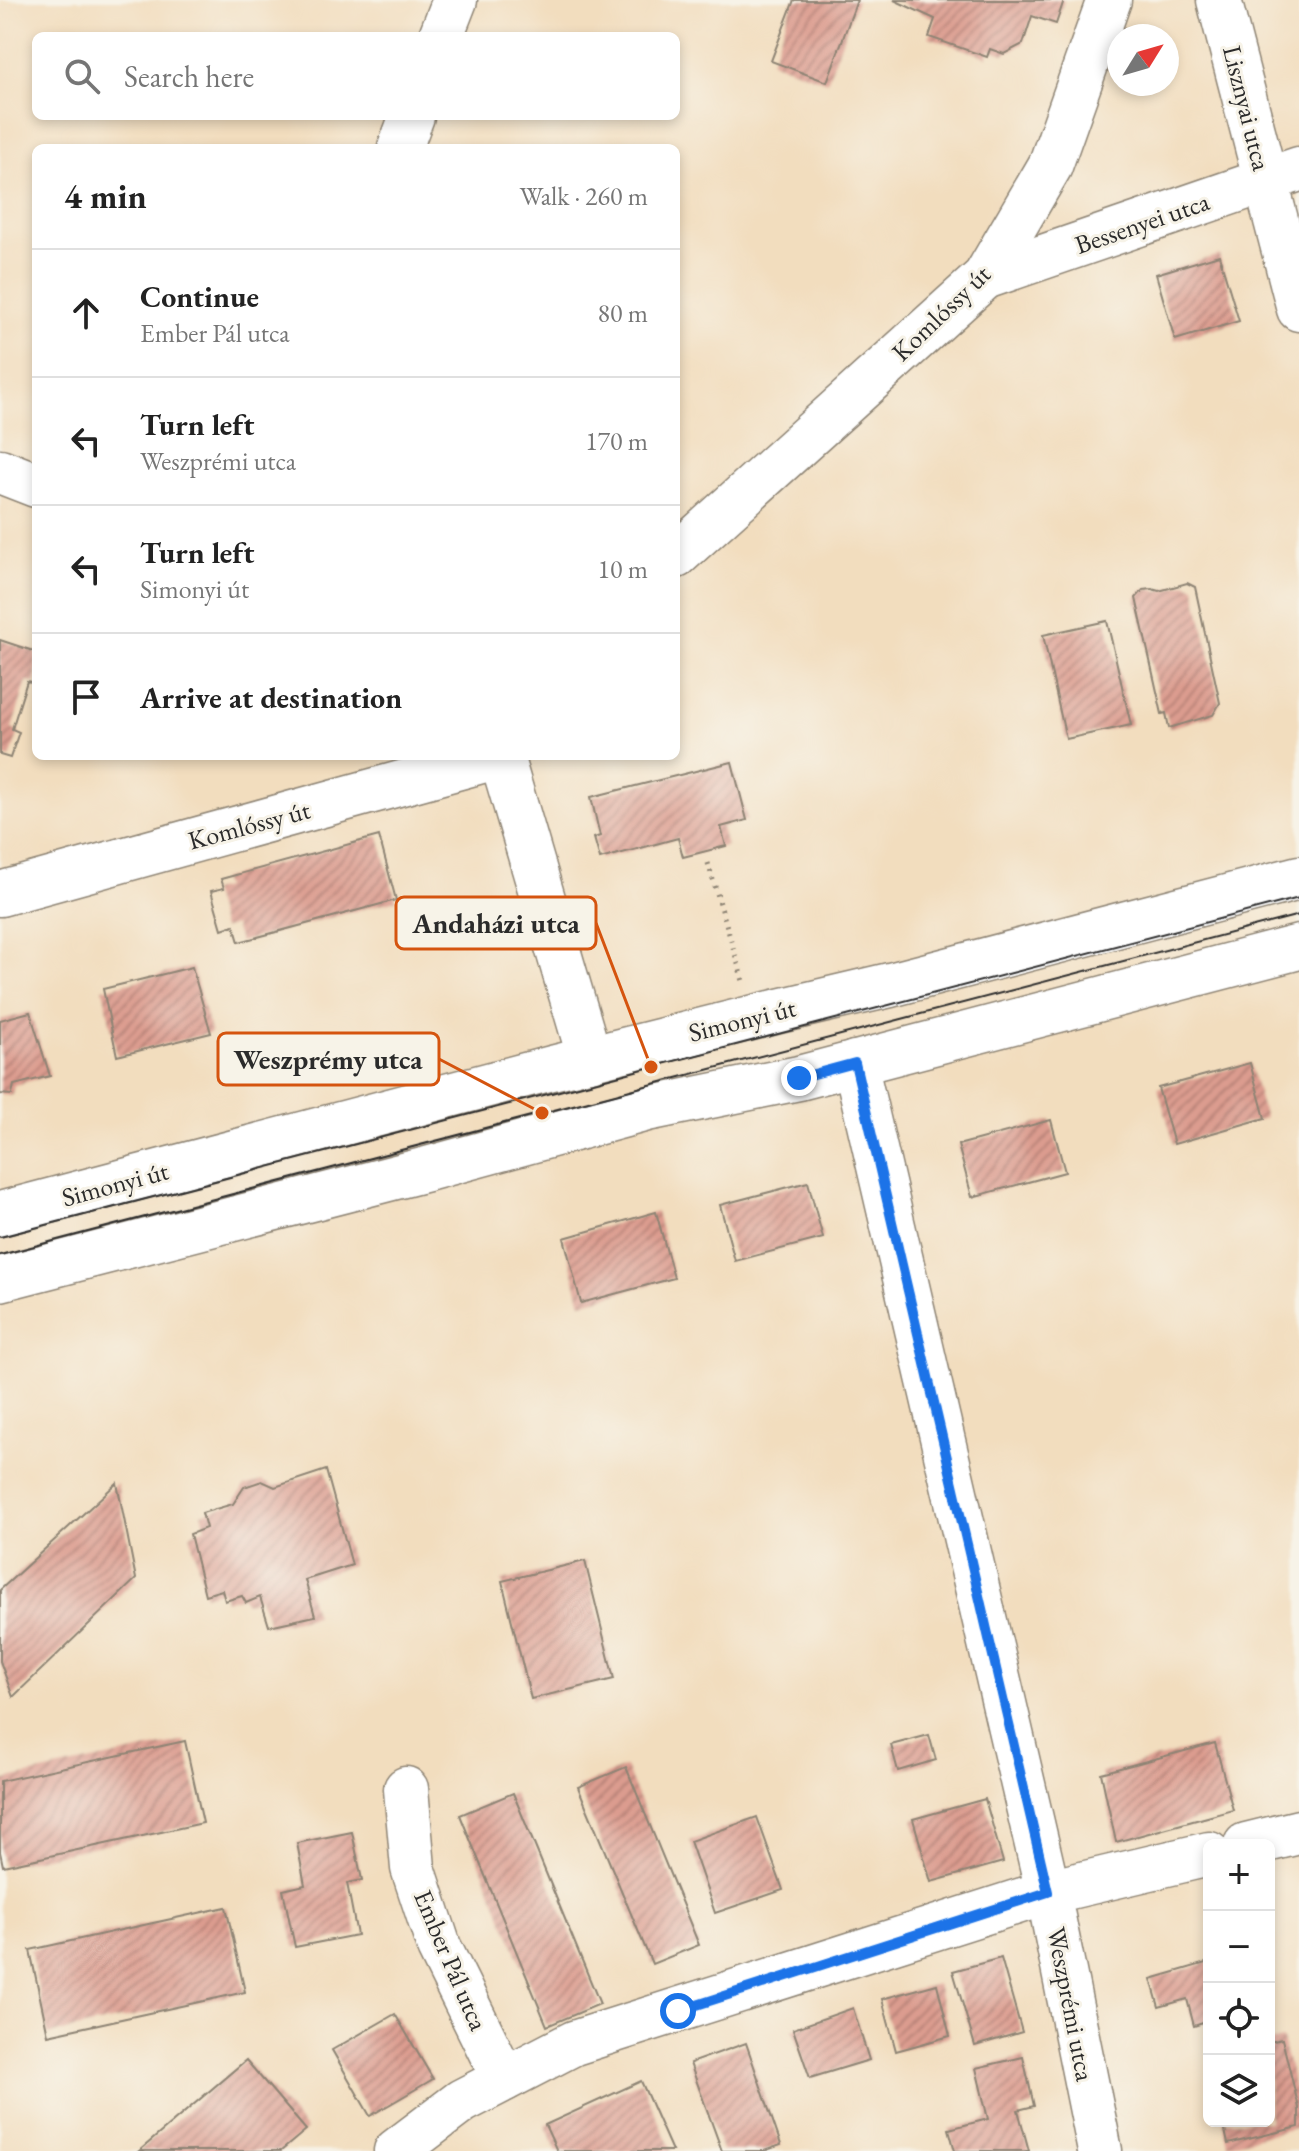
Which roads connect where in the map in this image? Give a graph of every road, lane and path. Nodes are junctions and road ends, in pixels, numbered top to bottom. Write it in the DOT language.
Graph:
graph roads {
  1 [pos="455,0"];
  2 [pos="1109,0"];
  3 [pos="1219,0"];
  4 [pos="443,32"];
  5 [pos="410,120"];
  6 [pos="402,144"];
  7 [pos="1282,174"];
  8 [pos="985,277"];
  9 [pos="1299,309"];
  10 [pos="0,471"];
  11 [pos="32,483"];
  12 [pos="680,552"];
  13 [pos="486,760"];
  14 [pos="501,760"];
  15 [pos="708,863"];
  16 [pos="1299,878"];
  17 [pos="0,894"];
  18 [pos="1299,947"];
  19 [pos="743,981"];
  20 [pos="590,1059"];
  21 [pos="855,1063"];
  22 [pos="0,1214"];
  23 [pos="0,1279"];
  24 [pos="406,1789"];
  25 [pos="1299,1832"];
  26 [pos="1270,1839"];
  27 [pos="1203,1855"];
  28 [pos="1048,1892"];
  29 [pos="504,2079"];
  30 [pos="396,2151"];
  31 [pos="1100,2151"];
  1 -- 4 [label="street"];
  2 -- 8 [label="street, Komlóssy út"];
  3 -- 7 [label="street, Lisznyai utca"];
  5 -- 6 [label="street"];
  7 -- 8 [label="street, Bessenyei utca"];
  7 -- 9 [label="street, Lisznyai utca"];
  8 -- 12 [label="street, Komlóssy út"];
  10 -- 11 [label="street"];
  13 -- 17 [label="street, Komlóssy út"];
  14 -- 20 [label="street"];
  15 -- 19 [label="path"];
  16 -- 20 [label="street, Simonyi út"];
  18 -- 21 [label="street"];
  20 -- 22 [label="street, Simonyi út"];
  21 -- 23 [label="street"];
  21 -- 28 [label="street, Weszprémi utca"];
  24 -- 29 [label="street, Ember Pál utca"];
  25 -- 26 [label="street"];
  27 -- 28 [label="street"];
  28 -- 29 [label="street"];
  28 -- 31 [label="street, Weszprémi utca"];
  29 -- 30 [label="street"];
}
